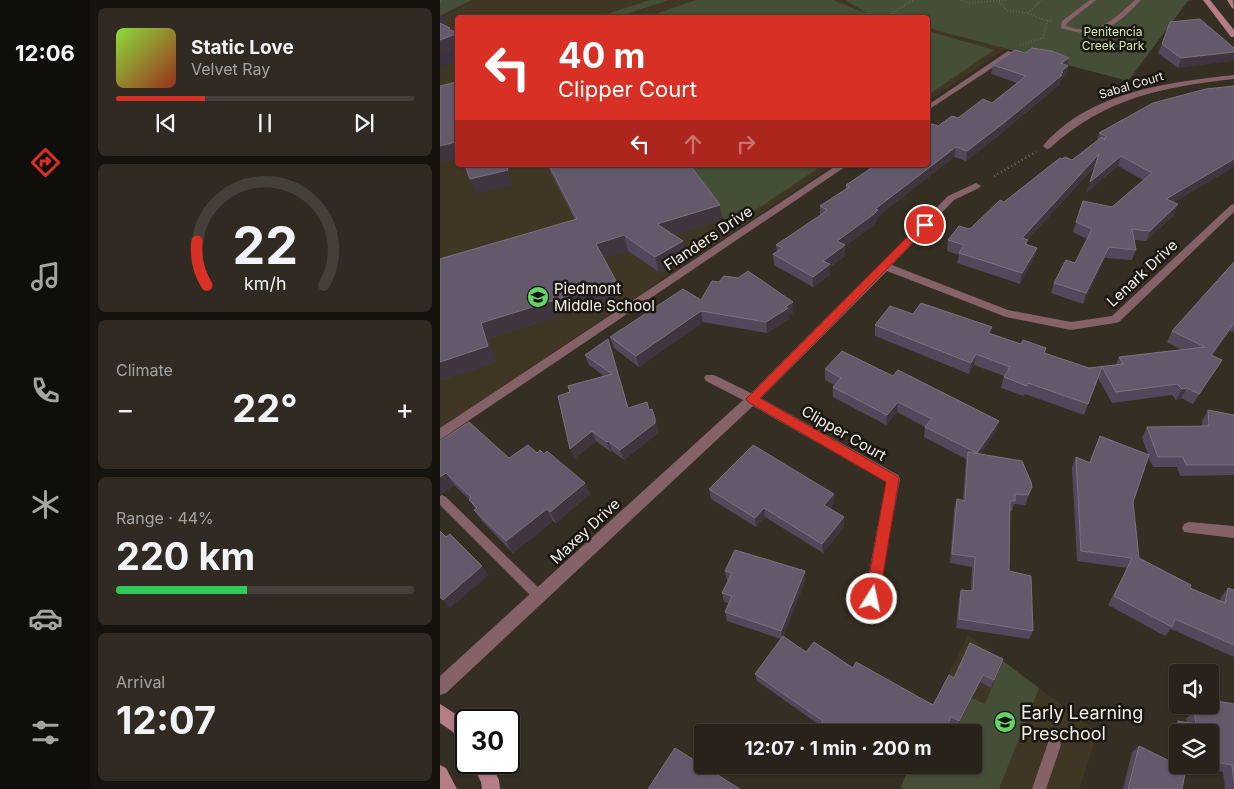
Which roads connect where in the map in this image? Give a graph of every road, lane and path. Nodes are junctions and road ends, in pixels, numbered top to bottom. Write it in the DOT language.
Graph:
graph roads {
  1 [pos="914,0"];
  2 [pos="962,0"];
  3 [pos="1007,0"];
  4 [pos="1041,0"];
  5 [pos="1093,0"];
  6 [pos="1138,0"];
  7 [pos="1206,0"];
  8 [pos="1230,0"];
  9 [pos="999,2"];
  10 [pos="1234,7"];
  11 [pos="1028,13"];
  12 [pos="889,15"];
  13 [pos="1047,21"];
  14 [pos="1064,22"];
  15 [pos="1234,35"];
  16 [pos="1019,45"];
  17 [pos="1011,53"];
  18 [pos="1234,77"];
  19 [pos="930,107"];
  20 [pos="1048,146"];
  21 [pos="1036,152"];
  22 [pos="840,167"];
  23 [pos="994,176"];
  24 [pos="976,186"];
  25 [pos="1234,207"];
  26 [pos="885,266"];
  27 [pos="710,378"];
  28 [pos="752,399"];
  29 [pos="440,436"];
  30 [pos="442,500"];
  31 [pos="1189,528"];
  32 [pos="1234,532"];
  33 [pos="539,596"];
  34 [pos="872,599"];
  35 [pos="440,687"];
  36 [pos="440,713"];
  37 [pos="455,723"];
  38 [pos="1054,745"];
  39 [pos="440,774"];
  40 [pos="487,774"];
  41 [pos="448,789"];
  42 [pos="491,789"];
  43 [pos="1039,789"];
  1 -- 12 [label="path"];
  2 -- 9 [label="path"];
  3 -- 9 [label="path"];
  4 -- 11 [label="path"];
  5 -- 14 [label="lane"];
  6 -- 14 [label="lane"];
  7 -- 15 [label="main road"];
  8 -- 10 [label="main road"];
  9 -- 11 [label="path"];
  11 -- 13 [label="path"];
  13 -- 14 [label="path"];
  13 -- 16 [label="path"];
  17 -- 19 [label="street"];
  18 -- 20 [label="street, Sabal Court"];
  21 -- 23 [label="path"];
  22 -- 29 [label="street, Flanders Drive"];
  24 -- 26 [label="street, Maxey Drive"];
  25 -- 26 [label="street, Lenark Drive"];
  26 -- 28 [label="street, Maxey Drive"];
  27 -- 28 [label="street"];
  28 -- 33 [label="street, Maxey Drive"];
  28 -- 34 [label="street, Clipper Court"];
  30 -- 33 [label="lane"];
  31 -- 32 [label="street"];
  33 -- 35 [label="street, Maxey Drive"];
  36 -- 37 [label="main road"];
  38 -- 43 [label="lane"];
  39 -- 41 [label="main road"];
  40 -- 42 [label="main road"];
}
